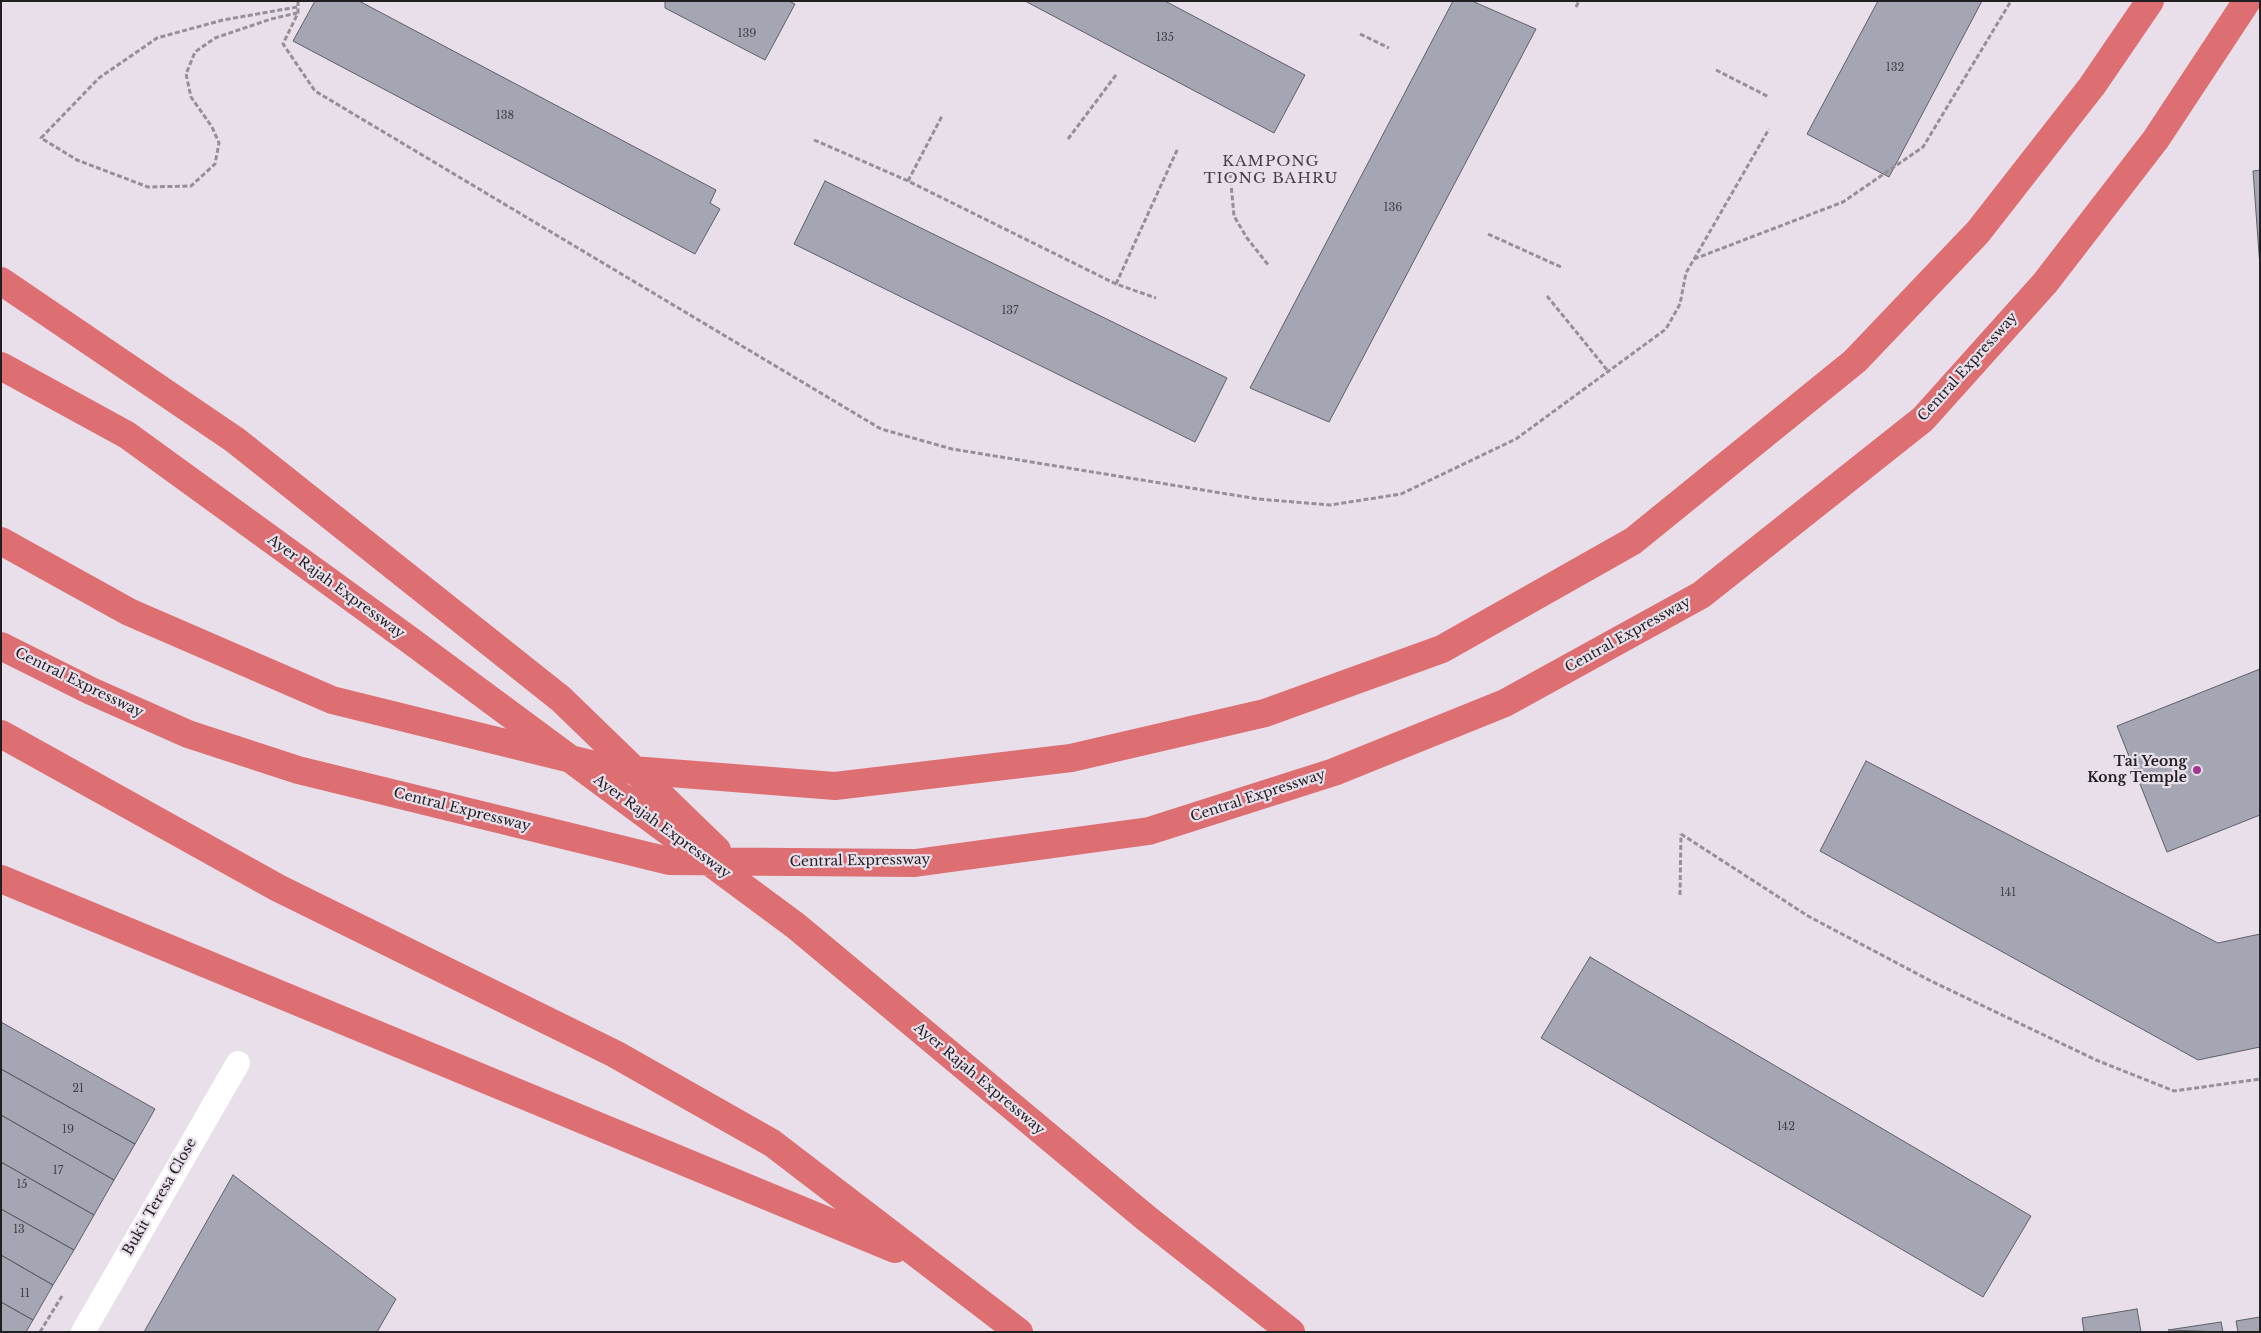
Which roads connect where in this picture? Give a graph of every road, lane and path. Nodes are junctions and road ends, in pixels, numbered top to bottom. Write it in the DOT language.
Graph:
graph roads {
  1 [pos="298,1"];
  2 [pos="1579,1"];
  3 [pos="2011,1"];
  4 [pos="2150,1"];
  5 [pos="2247,1"];
  6 [pos="297,7"];
  7 [pos="1576,7"];
  8 [pos="298,13"];
  9 [pos="1360,34"];
  10 [pos="1389,48"];
  11 [pos="1716,70"];
  12 [pos="1116,75"];
  13 [pos="1769,97"];
  14 [pos="942,116"];
  15 [pos="1769,129"];
  16 [pos="1068,139"];
  17 [pos="814,140"];
  18 [pos="1178,148"];
  19 [pos="1230,173"];
  20 [pos="908,181"];
  21 [pos="1488,234"];
  22 [pos="1694,260"];
  23 [pos="1269,266"];
  24 [pos="1561,267"];
  25 [pos="1,281"];
  26 [pos="1116,284"];
  27 [pos="1548,296"];
  28 [pos="1156,298"];
  29 [pos="1,366"];
  30 [pos="1608,371"];
  31 [pos="1,541"];
  32 [pos="1,646"];
  33 [pos="1,734"];
  34 [pos="1,879"];
  35 [pos="1680,894"];
  36 [pos="796,926"];
  37 [pos="238,1063"];
  38 [pos="2260,1079"];
  39 [pos="928,1263"];
  40 [pos="83,1332"];
  41 [pos="1019,1332"];
  42 [pos="1291,1332"];
  1 -- 6 [label="path"];
  2 -- 7 [label="path"];
  3 -- 22 [label="path"];
  4 -- 31 [label="highway"];
  5 -- 32 [label="highway, Central Expressway"];
  6 -- 8 [label="path"];
  6 -- 8 [label="path"];
  8 -- 30 [label="path"];
  9 -- 10 [label="path"];
  11 -- 13 [label="path"];
  12 -- 16 [label="path"];
  14 -- 20 [label="path"];
  15 -- 22 [label="path"];
  17 -- 20 [label="path"];
  18 -- 26 [label="path"];
  19 -- 23 [label="path"];
  20 -- 26 [label="path"];
  21 -- 24 [label="path"];
  22 -- 30 [label="path"];
  25 -- 36 [label="highway"];
  26 -- 28 [label="path"];
  27 -- 30 [label="path"];
  29 -- 36 [label="highway, Ayer Rajah Expressway"];
  33 -- 39 [label="highway"];
  34 -- 39 [label="highway"];
  35 -- 38 [label="path"];
  36 -- 42 [label="highway, Ayer Rajah Expressway"];
  37 -- 40 [label="lane, Bukit Teresa Close"];
  39 -- 41 [label="highway"];
}
